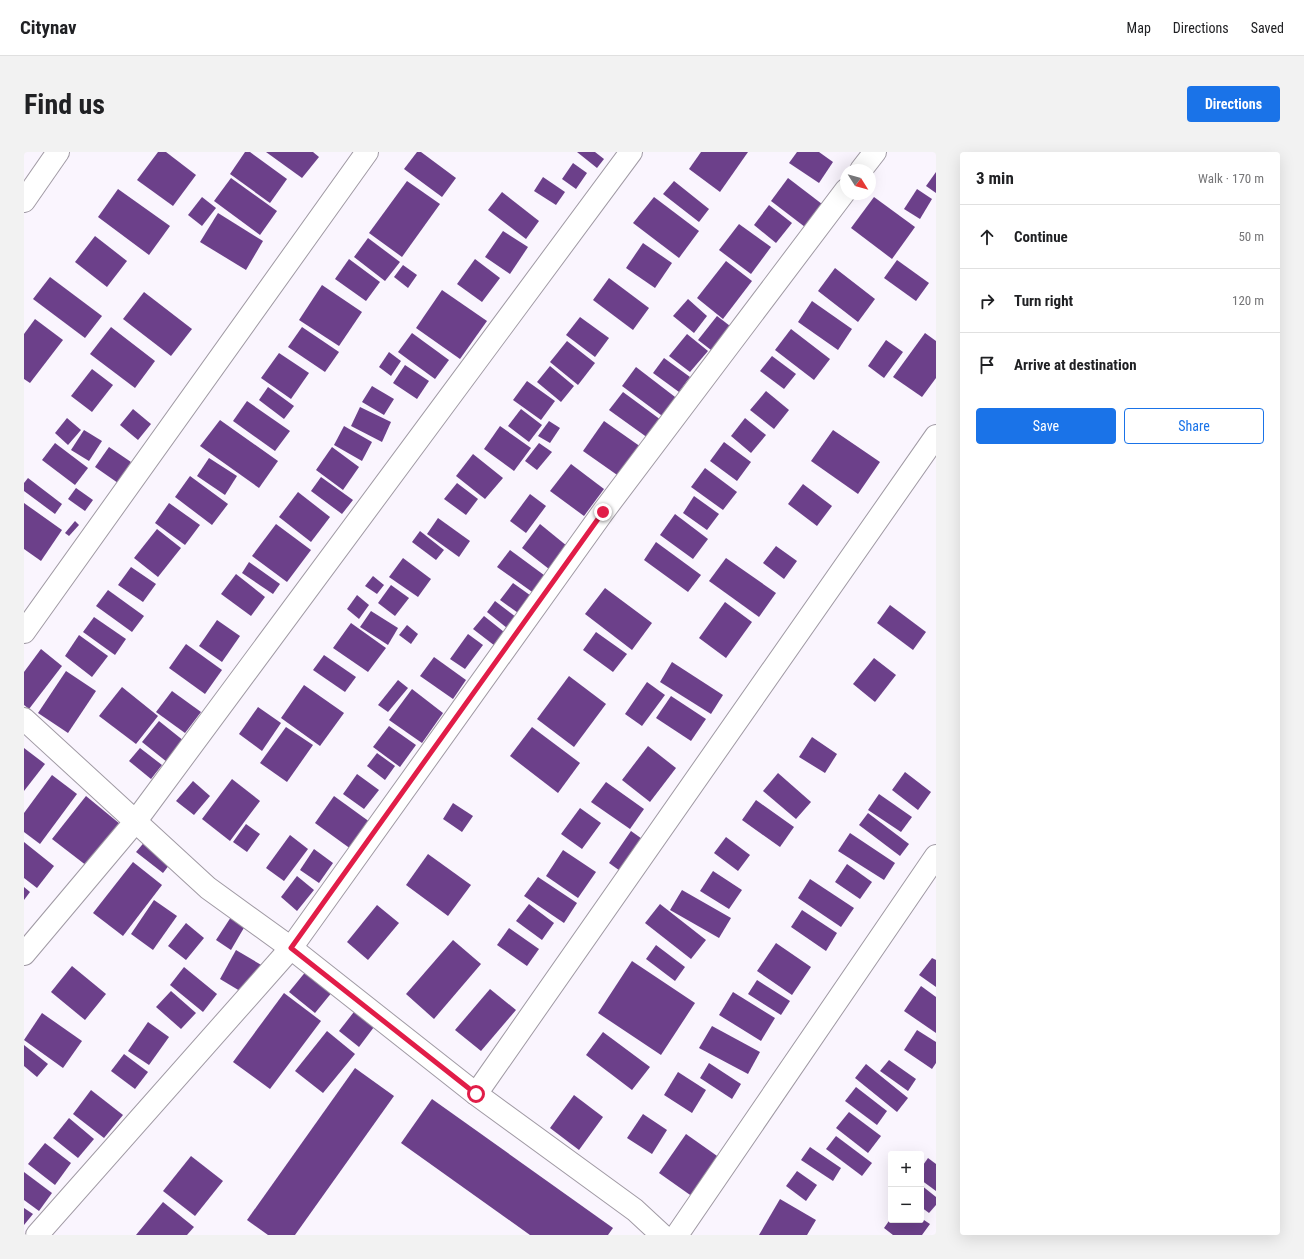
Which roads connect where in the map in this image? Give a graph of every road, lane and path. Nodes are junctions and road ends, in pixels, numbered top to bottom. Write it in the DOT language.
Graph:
graph roads {
  1 [pos="58,152"];
  2 [pos="367,152"];
  3 [pos="631,152"];
  4 [pos="875,152"];
  5 [pos="866,164"];
  6 [pos="840,198"];
  7 [pos="24,201"];
  8 [pos="936,436"];
  9 [pos="24,632"];
  10 [pos="24,719"];
  11 [pos="135,822"];
  12 [pos="936,856"];
  13 [pos="291,948"];
  14 [pos="24,954"];
  15 [pos="476,1094"];
  16 [pos="37,1235"];
  17 [pos="662,1235"];
  18 [pos="677,1235"];
  1 -- 7 [label="street"];
  2 -- 9 [label="street"];
  3 -- 11 [label="street"];
  4 -- 5 [label="street"];
  6 -- 13 [label="street"];
  8 -- 15 [label="street"];
  10 -- 11 [label="street"];
  11 -- 13 [label="street"];
  11 -- 14 [label="street"];
  12 -- 18 [label="street"];
  13 -- 15 [label="street"];
  13 -- 16 [label="street"];
  15 -- 17 [label="street"];
}
